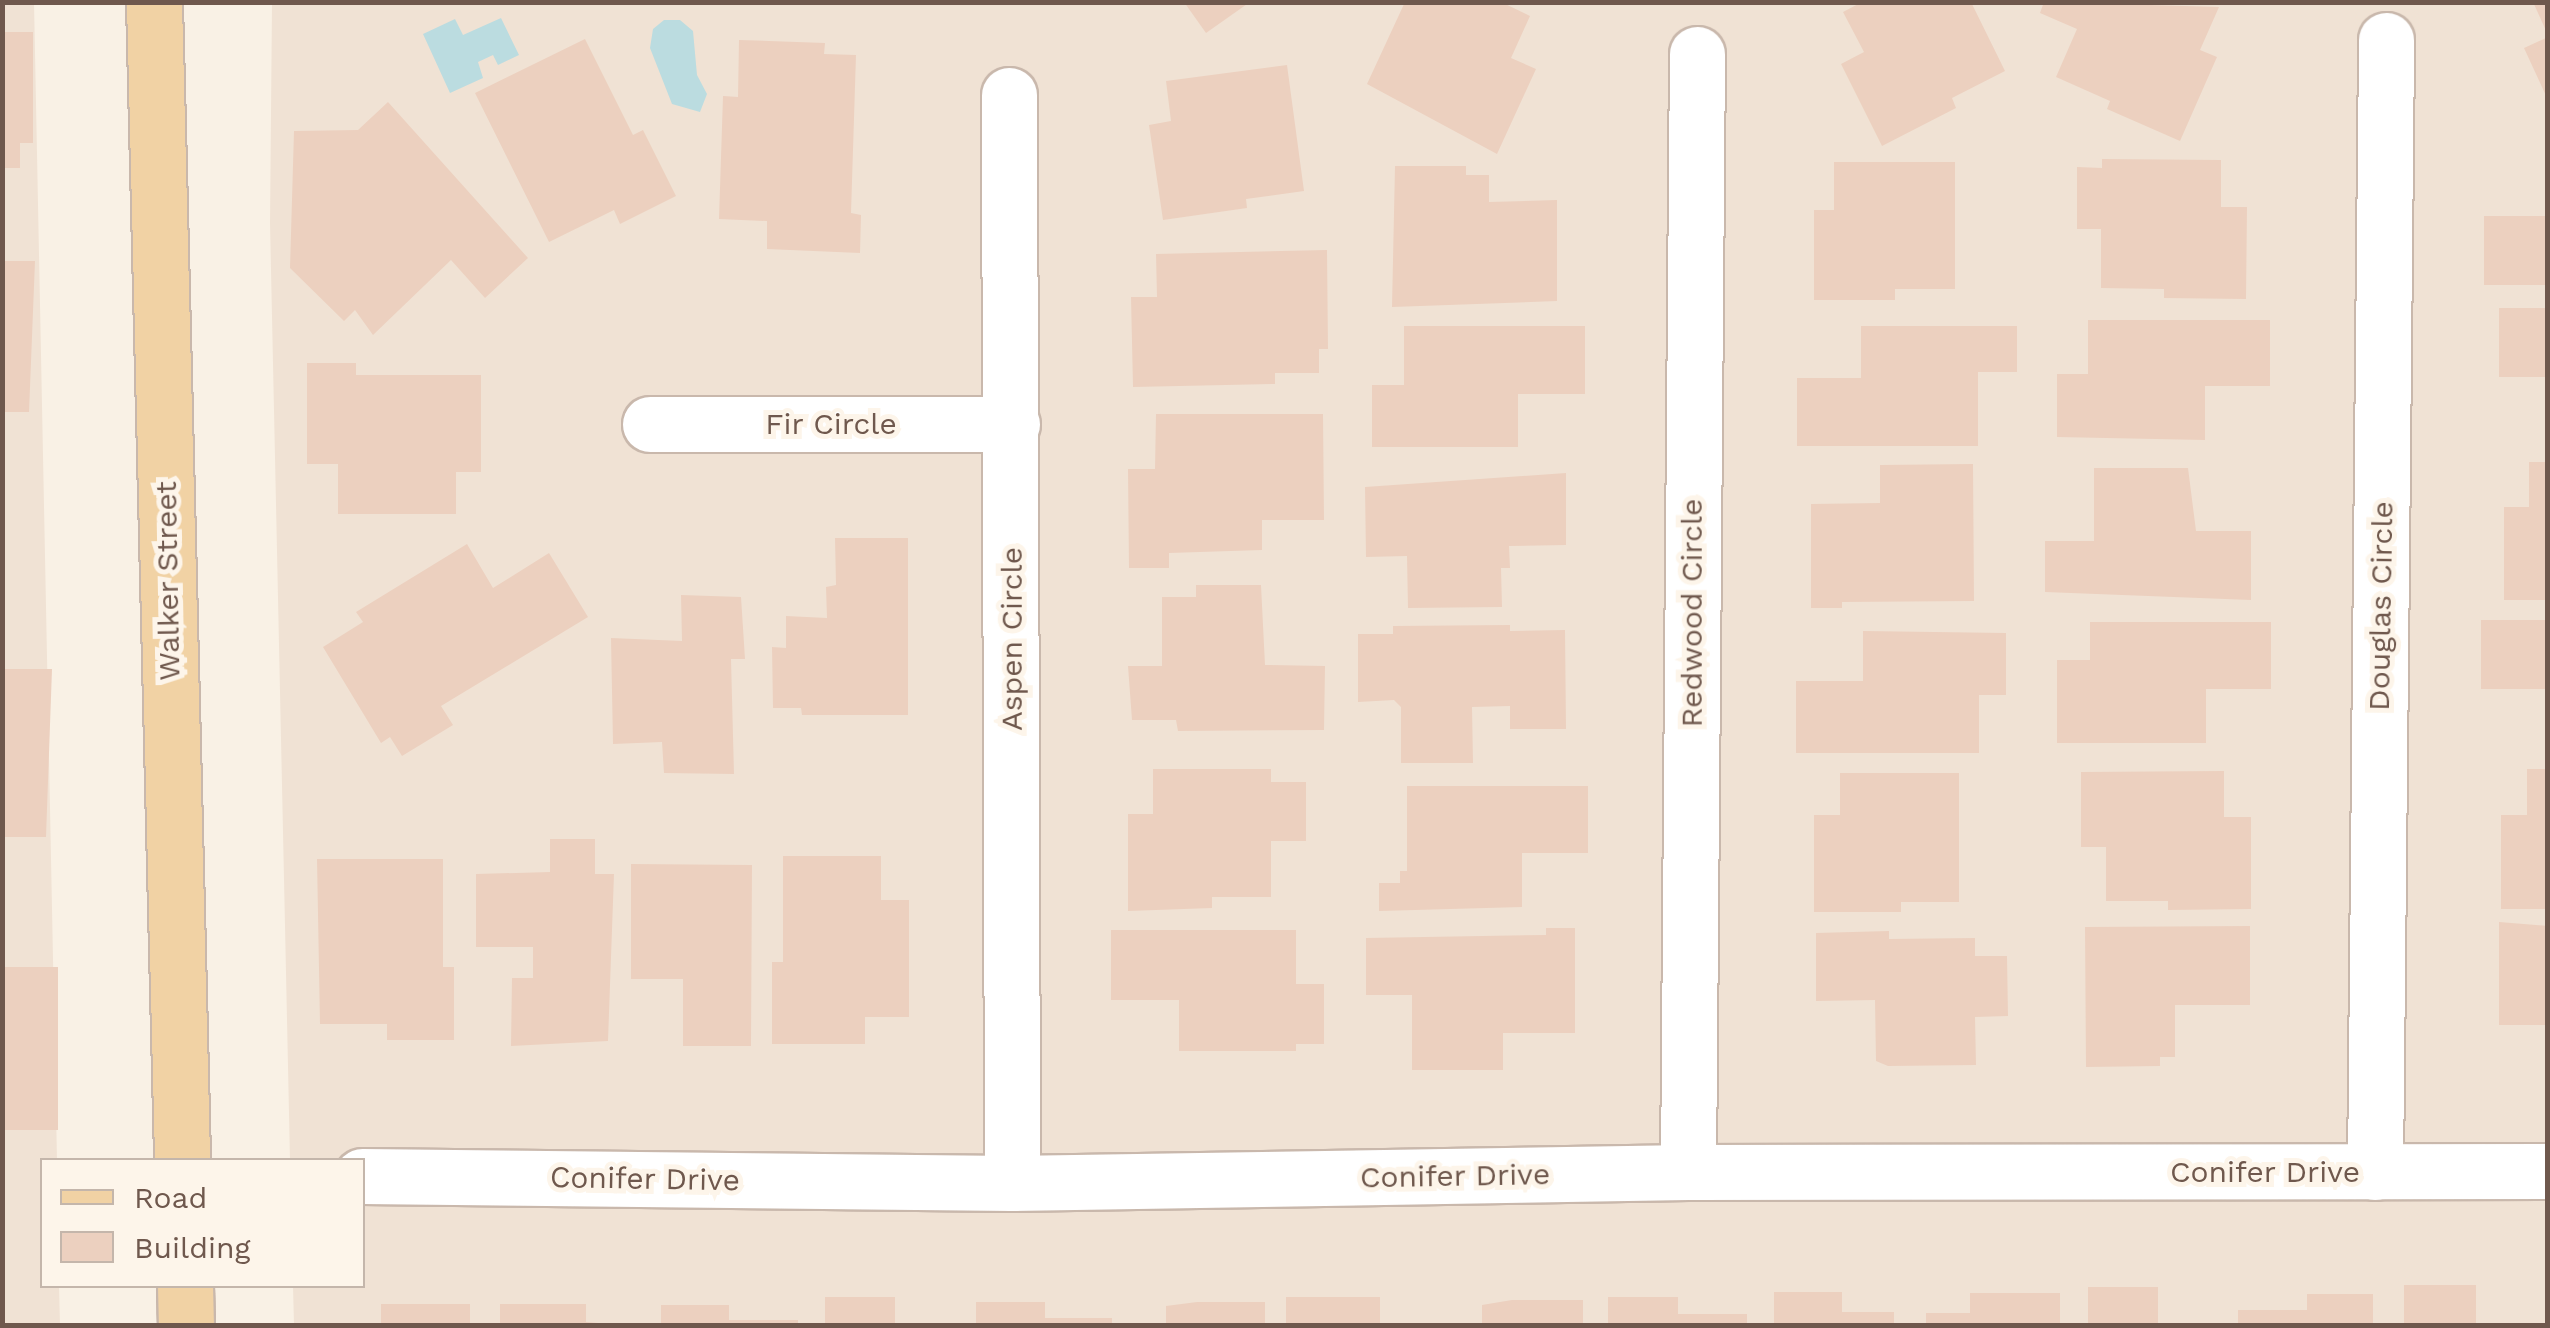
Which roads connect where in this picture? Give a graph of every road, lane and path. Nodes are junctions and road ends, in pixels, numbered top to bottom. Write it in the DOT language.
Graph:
graph roads {
  1 [pos="154,2"];
  2 [pos="2386,40"];
  3 [pos="1697,54"];
  4 [pos="1009,95"];
  5 [pos="650,424"];
  6 [pos="1012,424"];
  7 [pos="182,1158"];
  8 [pos="2548,1171"];
  9 [pos="1688,1172"];
  10 [pos="2376,1172"];
  11 [pos="365,1176"];
  12 [pos="1012,1183"];
  13 [pos="185,1288"];
  14 [pos="186,1326"];
  1 -- 7 [label="main road, Walker Street"];
  2 -- 10 [label="street, Douglas Circle"];
  3 -- 9 [label="street, Redwood Circle"];
  4 -- 6 [label="street, Aspen Circle"];
  5 -- 6 [label="street, Fir Circle"];
  6 -- 12 [label="street, Aspen Circle"];
  8 -- 10 [label="street, Conifer Drive"];
  9 -- 10 [label="street, Conifer Drive"];
  9 -- 12 [label="street, Conifer Drive"];
  11 -- 12 [label="street, Conifer Drive"];
  13 -- 14 [label="main road"];
}
